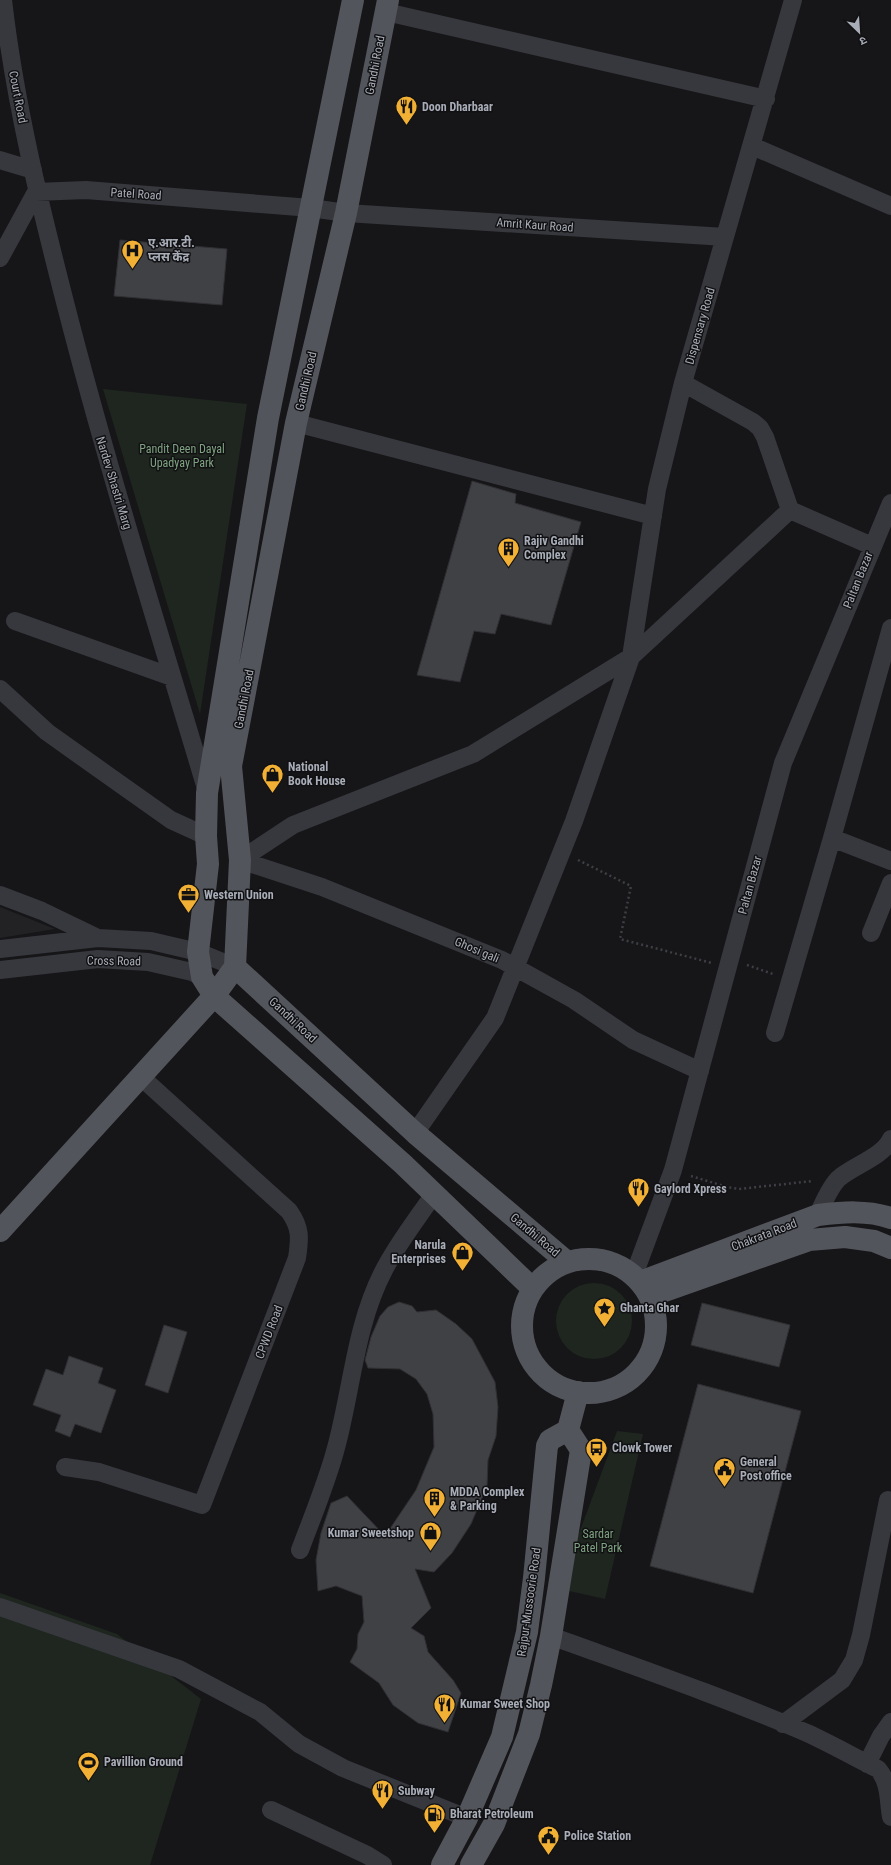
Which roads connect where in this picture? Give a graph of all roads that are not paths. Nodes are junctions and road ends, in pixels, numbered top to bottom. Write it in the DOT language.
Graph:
graph roads {
  1 [pos="3,0"];
  2 [pos="353,0"];
  3 [pos="793,0"];
  4 [pos="387,6"];
  5 [pos="766,99"];
  6 [pos="752,146"];
  7 [pos="0,160"];
  8 [pos="33,170"];
  9 [pos="36,192"];
  10 [pos="891,206"];
  11 [pos="311,208"];
  12 [pos="346,213"];
  13 [pos="724,237"];
  14 [pos="0,258"];
  15 [pos="683,383"];
  16 [pos="296,423"];
  17 [pos="891,503"];
  18 [pos="790,510"];
  19 [pos="653,516"];
  20 [pos="872,546"];
  21 [pos="15,621"];
  22 [pos="891,628"];
  23 [pos="631,657"];
  24 [pos="172,677"];
  25 [pos="0,689"];
  26 [pos="207,793"];
  27 [pos="206,836"];
  28 [pos="832,838"];
  29 [pos="240,860"];
  30 [pos="891,861"];
  31 [pos="891,883"];
  32 [pos="0,895"];
  33 [pos="871,933"];
  34 [pos="98,938"];
  35 [pos="0,949"];
  36 [pos="198,952"];
  37 [pos="235,966"];
  38 [pos="516,968"];
  39 [pos="0,970"];
  40 [pos="202,977"];
  41 [pos="214,996"];
  42 [pos="775,1033"];
  43 [pos="700,1071"];
  44 [pos="141,1076"];
  45 [pos="415,1133"];
  46 [pos="891,1140"];
  47 [pos="434,1194"];
  48 [pos="818,1215"];
  49 [pos="891,1218"];
  50 [pos="0,1231"];
  51 [pos="891,1248"];
  52 [pos="567,1262"];
  53 [pos="641,1284"];
  54 [pos="533,1290"];
  55 [pos="578,1392"];
  56 [pos="568,1430"];
  57 [pos="65,1467"];
  58 [pos="888,1500"];
  59 [pos="300,1550"];
  60 [pos="0,1607"];
  61 [pos="551,1636"];
  62 [pos="891,1722"];
  63 [pos="783,1724"];
  64 [pos="867,1764"];
  65 [pos="271,1810"];
  66 [pos="891,1817"];
  67 [pos="468,1818"];
  68 [pos="383,1865"];
  69 [pos="442,1865"];
  70 [pos="471,1865"];
  1 -- 8 [label="street, Court Road"];
  2 -- 11 [label="main road, Gandhi Road"];
  3 -- 5 [label="street, Dispensary Road"];
  4 -- 5 [label="street"];
  4 -- 12 [label="main road, Gandhi Road"];
  5 -- 6 [label="street, Dispensary Road"];
  6 -- 10 [label="street"];
  6 -- 13 [label="street, Dispensary Road"];
  7 -- 8 [label="street"];
  8 -- 9 [label="street, Nardev Shastri Marg"];
  9 -- 11 [label="street, Patel Road"];
  9 -- 14 [label="street"];
  9 -- 24 [label="street, Nardev Shastri Marg"];
  11 -- 12 [label="street, Patel Road"];
  11 -- 26 [label="main road, Gandhi Road"];
  12 -- 13 [label="street, Amrit Kaur Road"];
  12 -- 16 [label="main road, Gandhi Road"];
  13 -- 15 [label="street, Dispensary Road"];
  15 -- 18 [label="street"];
  15 -- 19 [label="street, Dispensary Road"];
  16 -- 19 [label="street"];
  16 -- 29 [label="main road, Gandhi Road"];
  17 -- 20 [label="street, Paltan Bazar"];
  18 -- 20 [label="street"];
  18 -- 23 [label="street"];
  19 -- 23 [label="street, Dispensary Road"];
  20 -- 43 [label="street, Paltan Bazar"];
  21 -- 24 [label="street"];
  22 -- 28 [label="street"];
  23 -- 29 [label="street"];
  23 -- 38 [label="street, Dispensary Road"];
  24 -- 26 [label="street, Nardev Shastri Marg"];
  25 -- 27 [label="street"];
  26 -- 27 [label="main road, Gandhi Road"];
  27 -- 36 [label="main road, Gandhi Road"];
  28 -- 30 [label="street"];
  28 -- 42 [label="street"];
  29 -- 37 [label="main road, Gandhi Road"];
  29 -- 38 [label="street, Ghosi gali"];
  31 -- 33 [label="street"];
  32 -- 34 [label="street"];
  34 -- 35 [label="street, Cross Road"];
  34 -- 36 [label="street, Cross Road"];
  36 -- 37 [label="street, Cross Road"];
  36 -- 40 [label="main road, Gandhi Road"];
  37 -- 41 [label="main road"];
  37 -- 45 [label="main road, Gandhi Road"];
  38 -- 43 [label="street, Ghosi gali"];
  38 -- 45 [label="street, Dispensary Road"];
  39 -- 40 [label="street, Cross Road"];
  40 -- 41 [label="main road"];
  41 -- 44 [label="main road"];
  41 -- 47 [label="main road"];
  43 -- 53 [label="street, Paltan Bazar"];
  44 -- 50 [label="main road"];
  44 -- 57 [label="street, CPWD Road"];
  45 -- 52 [label="main road, Gandhi Road"];
  46 -- 48 [label="street"];
  47 -- 54 [label="main road"];
  47 -- 59 [label="street"];
  48 -- 49 [label="main road, Chakrata Road"];
  48 -- 53 [label="main road, Chakrata Road"];
  51 -- 53 [label="main road, Chakrata Road"];
  52 -- 53 [label="main road"];
  52 -- 54 [label="main road"];
  53 -- 55 [label="main road"];
  54 -- 55 [label="main road"];
  55 -- 56 [label="main road"];
  56 -- 61 [label="main road, Rajpur-Mussoorie Road"];
  56 -- 67 [label="main road, Rajpur-Mussoorie Road"];
  58 -- 63 [label="street"];
  60 -- 67 [label="street"];
  61 -- 63 [label="street"];
  61 -- 70 [label="main road, Rajpur-Mussoorie Road"];
  62 -- 64 [label="street"];
  63 -- 64 [label="street"];
  64 -- 66 [label="street"];
  65 -- 68 [label="street"];
  67 -- 69 [label="main road, Rajpur-Mussoorie Road"];
}
